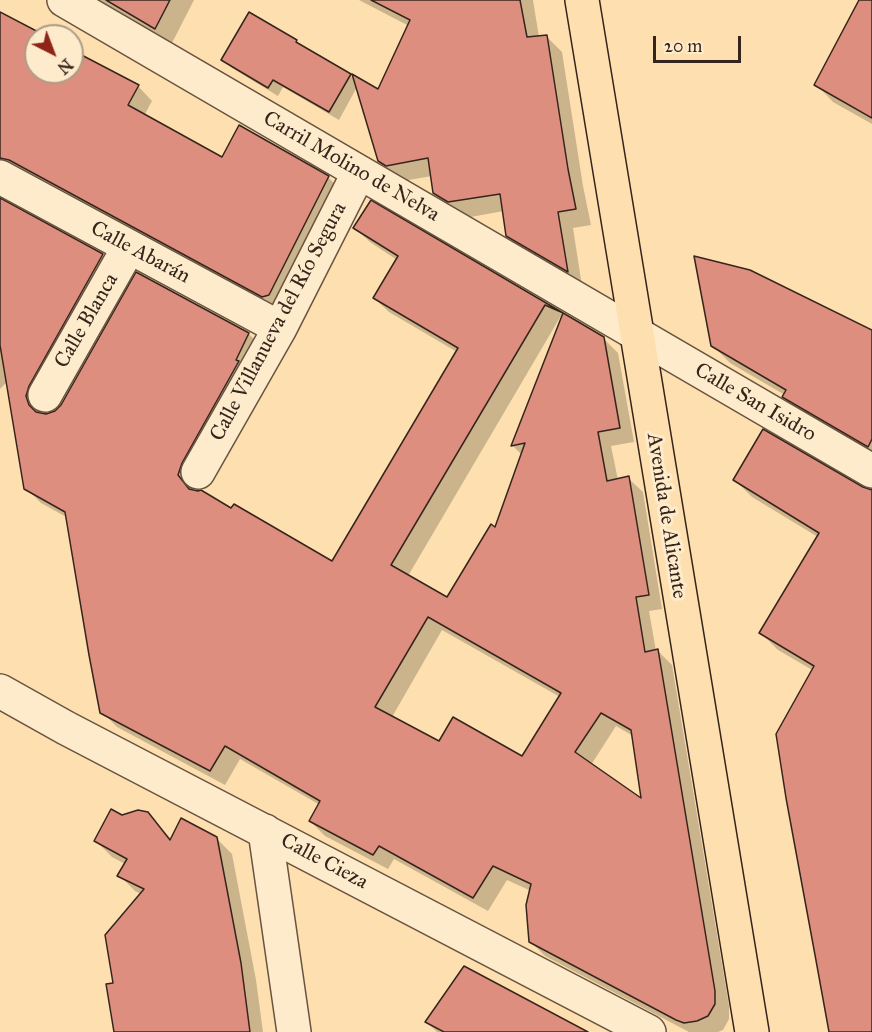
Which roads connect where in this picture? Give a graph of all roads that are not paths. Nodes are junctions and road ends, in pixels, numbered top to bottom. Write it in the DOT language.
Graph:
graph roads {
  1 [pos="64,0"];
  2 [pos="582,0"];
  3 [pos="359,172"];
  4 [pos="0,177"];
  5 [pos="129,247"];
  6 [pos="280,328"];
  7 [pos="637,335"];
  8 [pos="45,395"];
  9 [pos="872,471"];
  10 [pos="198,472"];
  11 [pos="0,691"];
  12 [pos="265,831"];
  13 [pos="294,1032"];
  14 [pos="649,1032"];
  15 [pos="752,1032"];
  1 -- 3 [label="street, Carril Molino de Nelva"];
  2 -- 7 [label="main road, Avenida de Alicante"];
  3 -- 6 [label="street, Calle Villanueva del Río Segura"];
  3 -- 7 [label="street, Carril Molino de Nelva"];
  4 -- 5 [label="street, Calle Abarán"];
  5 -- 6 [label="street, Calle Abarán"];
  5 -- 8 [label="street, Calle Blanca"];
  6 -- 10 [label="street, Calle Villanueva del Río Segura"];
  7 -- 9 [label="street, Calle San Isidro"];
  7 -- 15 [label="main road, Avenida de Alicante"];
  11 -- 12 [label="street, Calle Cieza"];
  12 -- 13 [label="street"];
  12 -- 14 [label="street, Calle Cieza"];
}
